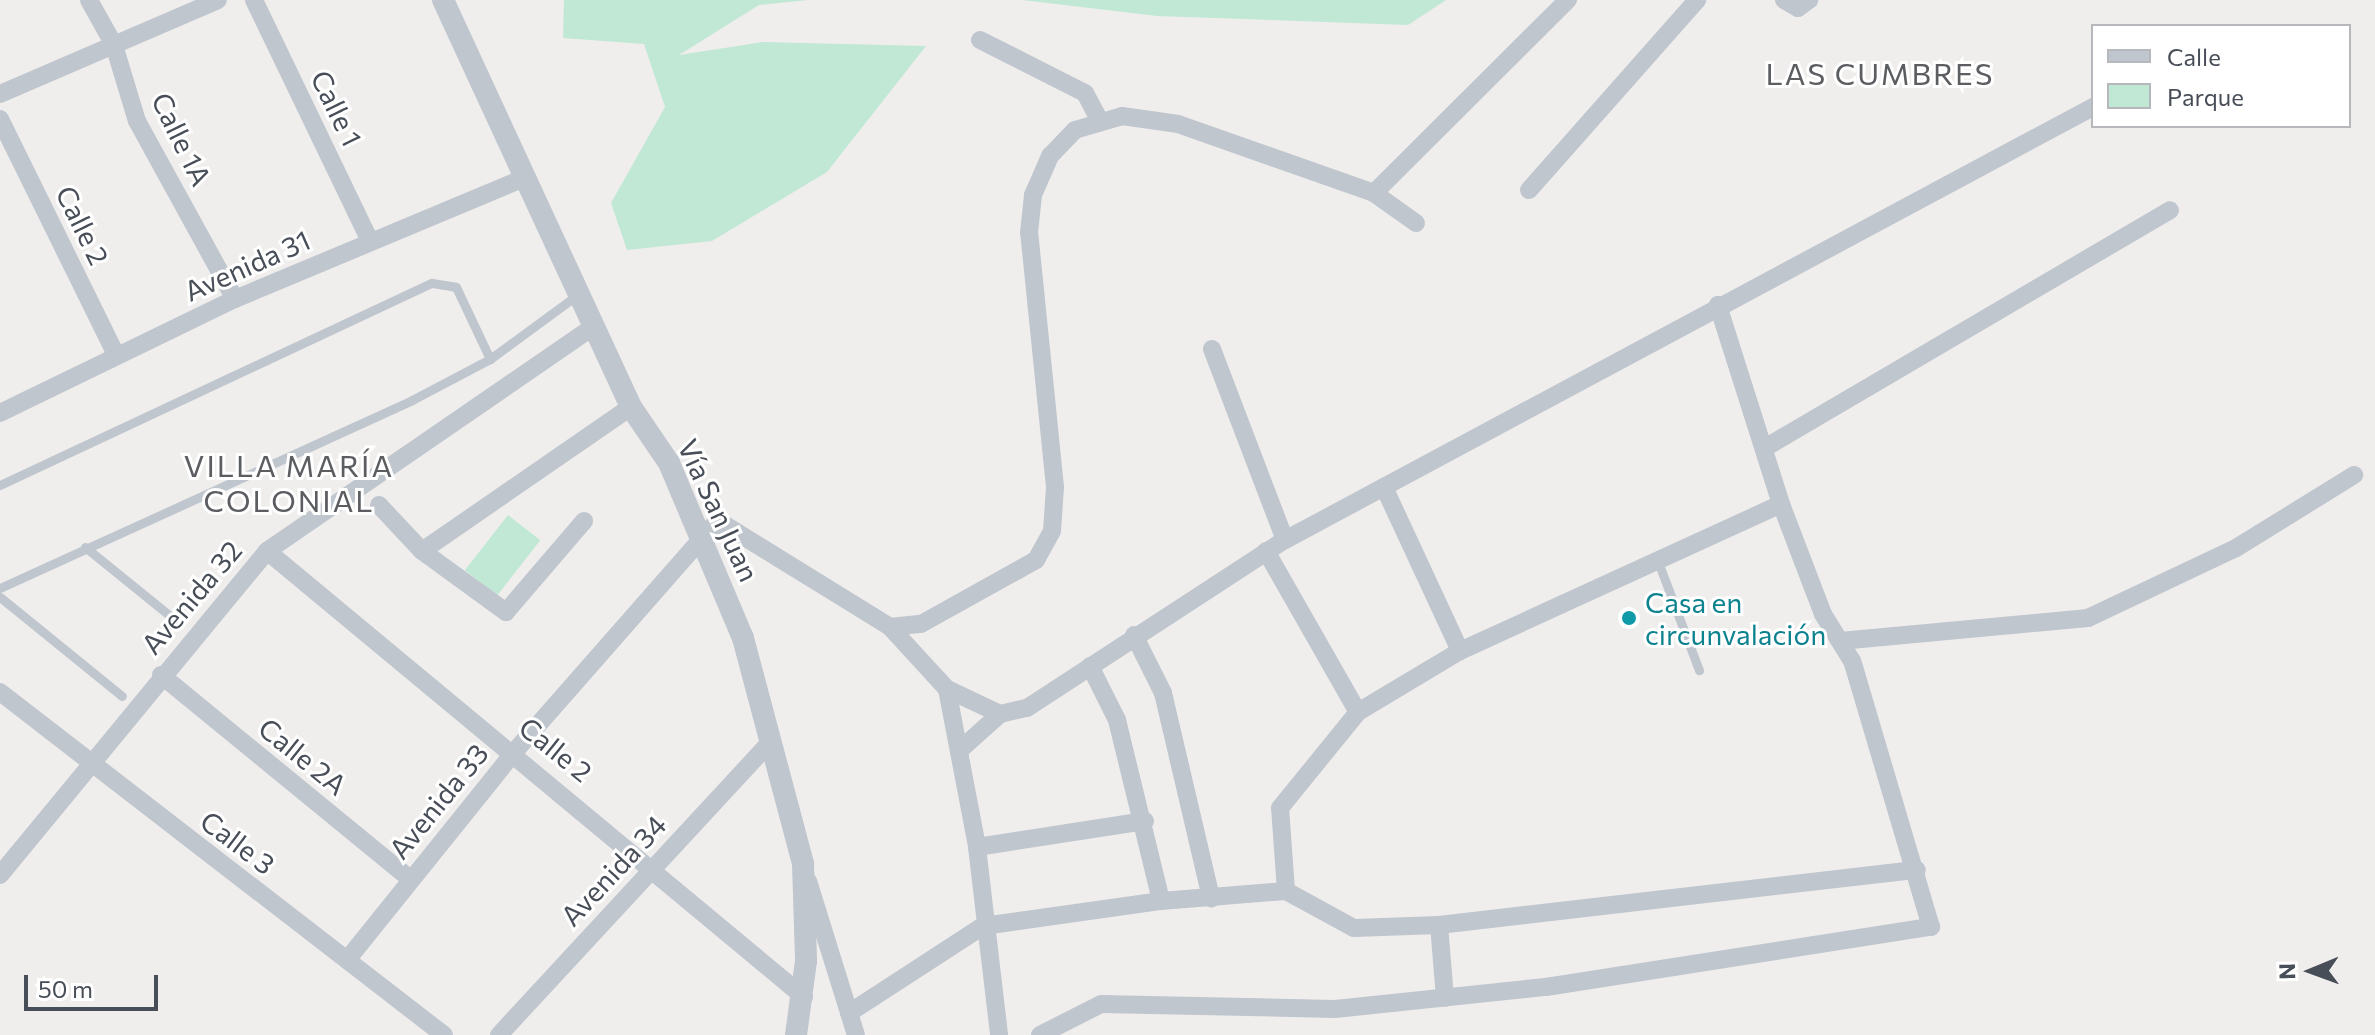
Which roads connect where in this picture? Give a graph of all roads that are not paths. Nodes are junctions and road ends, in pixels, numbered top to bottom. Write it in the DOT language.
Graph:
graph roads {
  1 [pos="89,0"];
  2 [pos="218,0"];
  3 [pos="254,0"];
  4 [pos="443,0"];
  5 [pos="1568,0"];
  6 [pos="1697,0"];
  7 [pos="1784,0"];
  8 [pos="1809,0"];
  9 [pos="980,40"];
  10 [pos="114,45"];
  11 [pos="0,94"];
  12 [pos="2091,108"];
  13 [pos="0,119"];
  14 [pos="1099,119"];
  15 [pos="522,179"];
  16 [pos="1529,190"];
  17 [pos="1374,193"];
  18 [pos="2170,210"];
  19 [pos="1416,223"];
  20 [pos="370,241"];
  21 [pos="577,295"];
  22 [pos="235,299"];
  23 [pos="1718,305"];
  24 [pos="593,327"];
  25 [pos="1212,349"];
  26 [pos="116,355"];
  27 [pos="490,359"];
  28 [pos="631,407"];
  29 [pos="0,413"];
  30 [pos="1768,446"];
  31 [pos="2354,475"];
  32 [pos="0,485"];
  33 [pos="1384,487"];
  34 [pos="1781,504"];
  35 [pos="379,505"];
  36 [pos="584,521"];
  37 [pos="702,535"];
  38 [pos="1285,540"];
  39 [pos="85,547"];
  40 [pos="267,551"];
  41 [pos="422,551"];
  42 [pos="1266,551"];
  43 [pos="1657,559"];
  44 [pos="0,588"];
  45 [pos="0,597"];
  46 [pos="175,620"];
  47 [pos="890,627"];
  48 [pos="1134,635"];
  49 [pos="1840,641"];
  50 [pos="1460,651"];
  51 [pos="1090,666"];
  52 [pos="1699,670"];
  53 [pos="161,675"];
  54 [pos="947,689"];
  55 [pos="0,692"];
  56 [pos="122,696"];
  57 [pos="1358,712"];
  58 [pos="1000,714"];
  59 [pos="768,744"];
  60 [pos="962,748"];
  61 [pos="515,751"];
  62 [pos="91,766"];
  63 [pos="1145,821"];
  64 [pos="977,847"];
  65 [pos="803,864"];
  66 [pos="654,866"];
  67 [pos="1917,870"];
  68 [pos="0,875"];
  69 [pos="410,879"];
  70 [pos="1286,891"];
  71 [pos="1211,898"];
  72 [pos="1161,901"];
  73 [pos="1439,925"];
  74 [pos="983,926"];
  75 [pos="347,960"];
  76 [pos="804,997"];
  77 [pos="1445,998"];
  78 [pos="849,1013"];
  79 [pos="444,1035"];
  80 [pos="499,1035"];
  81 [pos="796,1035"];
  82 [pos="856,1035"];
  83 [pos="999,1035"];
  84 [pos="1040,1035"];
  1 -- 10 [label="street, Calle 1A"];
  2 -- 10 [label="street"];
  3 -- 20 [label="street, Calle 1"];
  4 -- 15 [label="street, Vía San Juan"];
  5 -- 17 [label="street"];
  6 -- 16 [label="street"];
  7 -- 8 [label="street"];
  9 -- 14 [label="street"];
  10 -- 11 [label="street"];
  10 -- 22 [label="street, Calle 1A"];
  12 -- 23 [label="street"];
  13 -- 26 [label="street, Calle 2"];
  14 -- 17 [label="street"];
  14 -- 47 [label="street"];
  15 -- 20 [label="street, Avenida 31"];
  15 -- 21 [label="street, Vía San Juan"];
  17 -- 19 [label="street"];
  18 -- 30 [label="street"];
  20 -- 22 [label="street, Avenida 31"];
  21 -- 24 [label="street, Vía San Juan"];
  21 -- 27 [label="lane"];
  22 -- 26 [label="street, Avenida 31"];
  23 -- 30 [label="street"];
  23 -- 33 [label="street"];
  24 -- 28 [label="street, Vía San Juan"];
  24 -- 40 [label="street, Avenida 32"];
  25 -- 38 [label="street"];
  26 -- 29 [label="street, Avenida 31"];
  27 -- 32 [label="lane"];
  27 -- 39 [label="lane"];
  28 -- 37 [label="street, Vía San Juan"];
  28 -- 41 [label="street"];
  30 -- 34 [label="street"];
  31 -- 49 [label="street"];
  33 -- 38 [label="street"];
  33 -- 50 [label="street"];
  34 -- 43 [label="street"];
  34 -- 49 [label="street"];
  35 -- 41 [label="street"];
  36 -- 41 [label="street"];
  37 -- 47 [label="street"];
  37 -- 59 [label="street, Vía San Juan"];
  37 -- 61 [label="street, Avenida 33"];
  38 -- 42 [label="street"];
  39 -- 44 [label="lane"];
  39 -- 46 [label="lane"];
  40 -- 53 [label="street, Avenida 32"];
  40 -- 61 [label="street, Calle 2"];
  42 -- 48 [label="street"];
  42 -- 57 [label="street"];
  43 -- 50 [label="street"];
  43 -- 52 [label="lane"];
  45 -- 56 [label="lane"];
  47 -- 54 [label="street"];
  48 -- 51 [label="street"];
  48 -- 71 [label="street"];
  49 -- 67 [label="street"];
  50 -- 57 [label="street"];
  51 -- 58 [label="street"];
  51 -- 63 [label="street"];
  53 -- 62 [label="street, Avenida 32"];
  53 -- 69 [label="street, Calle 2A"];
  54 -- 58 [label="street"];
  54 -- 60 [label="street"];
  55 -- 62 [label="street, Calle 3"];
  57 -- 70 [label="street"];
  58 -- 60 [label="street"];
  59 -- 65 [label="street, Vía San Juan"];
  59 -- 66 [label="street, Avenida 34"];
  60 -- 64 [label="street"];
  61 -- 66 [label="street, Calle 2"];
  61 -- 69 [label="street, Avenida 33"];
  62 -- 68 [label="street, Avenida 32"];
  62 -- 75 [label="street, Calle 3"];
  63 -- 64 [label="street"];
  63 -- 72 [label="street"];
  64 -- 74 [label="street"];
  65 -- 76 [label="street, Vía San Juan"];
  65 -- 78 [label="street"];
  66 -- 76 [label="street, Calle 2"];
  66 -- 80 [label="street, Avenida 34"];
  67 -- 73 [label="street"];
  67 -- 77 [label="street"];
  69 -- 75 [label="street, Avenida 33"];
  70 -- 71 [label="street"];
  70 -- 73 [label="street"];
  71 -- 72 [label="street"];
  72 -- 74 [label="street"];
  73 -- 77 [label="street"];
  74 -- 78 [label="street"];
  74 -- 83 [label="street"];
  75 -- 79 [label="street, Calle 3"];
  76 -- 81 [label="street, Vía San Juan"];
  77 -- 84 [label="street"];
  78 -- 82 [label="street"];
}
